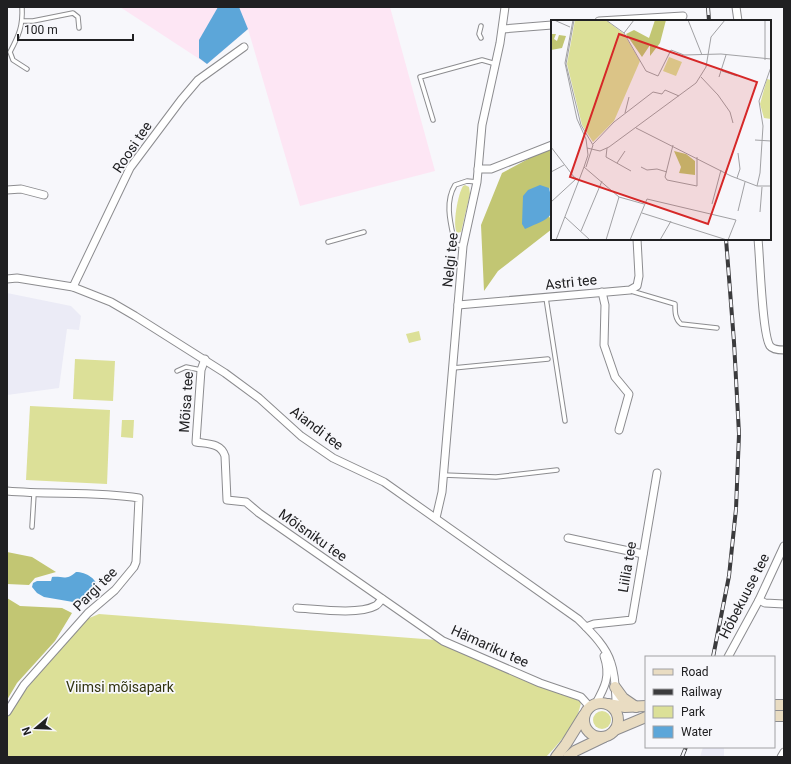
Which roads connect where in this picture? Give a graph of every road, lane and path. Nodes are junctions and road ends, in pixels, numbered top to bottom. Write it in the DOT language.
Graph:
graph roads {
  1 [pos="22,7"];
  2 [pos="505,7"];
  3 [pos="736,7"];
  4 [pos="683,16"];
  5 [pos="616,20"];
  6 [pos="738,20"];
  7 [pos="23,21"];
  8 [pos="551,25"];
  9 [pos="481,26"];
  10 [pos="79,28"];
  11 [pos="503,28"];
  12 [pos="481,38"];
  13 [pos="244,47"];
  14 [pos="496,64"];
  15 [pos="27,69"];
  16 [pos="433,120"];
  17 [pos="551,145"];
  18 [pos="478,169"];
  19 [pos="477,182"];
  20 [pos="7,190"];
  21 [pos="44,195"];
  22 [pos="364,232"];
  23 [pos="637,240"];
  24 [pos="758,240"];
  25 [pos="328,242"];
  26 [pos="463,246"];
  27 [pos="7,279"];
  28 [pos="73,287"];
  29 [pos="630,290"];
  30 [pos="602,292"];
  31 [pos="546,298"];
  32 [pos="458,305"];
  33 [pos="717,328"];
  34 [pos="784,350"];
  35 [pos="205,359"];
  36 [pos="548,359"];
  37 [pos="453,368"];
  38 [pos="201,370"];
  39 [pos="177,371"];
  40 [pos="565,421"];
  41 [pos="619,430"];
  42 [pos="557,470"];
  43 [pos="657,473"];
  44 [pos="443,475"];
  45 [pos="7,491"];
  46 [pos="34,494"];
  47 [pos="227,500"];
  48 [pos="436,518"];
  49 [pos="32,527"];
  50 [pos="568,538"];
  51 [pos="784,546"];
  52 [pos="643,554"];
  53 [pos="382,599"];
  54 [pos="759,600"];
  55 [pos="784,604"];
  56 [pos="297,608"];
  57 [pos="586,628"];
  58 [pos="595,638"];
  59 [pos="729,656"];
  60 [pos="615,687"];
  61 [pos="641,707"];
  62 [pos="590,708"];
  63 [pos="617,711"];
  64 [pos="7,712"];
  65 [pos="645,717"];
  66 [pos="615,730"];
  67 [pos="604,737"];
  68 [pos="784,752"];
  69 [pos="556,757"];
  70 [pos="568,757"];
  71 [pos="781,757"];
  1 -- 7 [label="lane"];
  2 -- 11 [label="street, Nelgi tee"];
  3 -- 6 [label="street"];
  4 -- 5 [label="street"];
  7 -- 10 [label="lane"];
  7 -- 15 [label="lane"];
  8 -- 11 [label="street"];
  9 -- 12 [label="lane"];
  11 -- 14 [label="street, Nelgi tee"];
  13 -- 28 [label="street, Roosi tee"];
  14 -- 16 [label="lane"];
  14 -- 18 [label="street, Nelgi tee"];
  17 -- 18 [label="street"];
  18 -- 19 [label="street, Nelgi tee"];
  19 -- 26 [label="street, Nelgi tee"];
  19 -- 26 [label="lane"];
  20 -- 21 [label="street"];
  22 -- 25 [label="lane"];
  23 -- 29 [label="street"];
  24 -- 34 [label="street"];
  26 -- 32 [label="street, Nelgi tee"];
  27 -- 28 [label="street, Aiandi tee"];
  28 -- 35 [label="street, Aiandi tee"];
  29 -- 30 [label="street, Astri tee"];
  29 -- 33 [label="lane"];
  30 -- 31 [label="street, Astri tee"];
  30 -- 41 [label="street"];
  31 -- 32 [label="street, Astri tee"];
  31 -- 40 [label="lane"];
  32 -- 37 [label="street, Nelgi tee"];
  35 -- 38 [label="street, Mõisa tee"];
  35 -- 48 [label="street, Aiandi tee"];
  36 -- 37 [label="lane"];
  37 -- 44 [label="street, Nelgi tee"];
  38 -- 39 [label="lane"];
  38 -- 47 [label="street, Mõisa tee"];
  42 -- 44 [label="lane"];
  43 -- 52 [label="street, Liilia tee"];
  44 -- 48 [label="street, Nelgi tee"];
  45 -- 46 [label="street, Pargi tee"];
  46 -- 49 [label="lane"];
  46 -- 64 [label="street, Pargi tee"];
  47 -- 53 [label="street, Mõisniku tee"];
  48 -- 57 [label="street, Aiandi tee"];
  50 -- 52 [label="street"];
  51 -- 54 [label="street, Hõbekuuse tee"];
  52 -- 57 [label="street, Liilia tee"];
  53 -- 56 [label="street"];
  53 -- 62 [label="street, Hämariku tee"];
  54 -- 55 [label="street"];
  54 -- 59 [label="street, Hõbekuuse tee"];
  57 -- 58 [label="street, Aiandi tee"];
  58 -- 60 [label="street, Aiandi tee"];
  58 -- 62 [label="street, Aiandi tee"];
  60 -- 61 [label="street"];
  60 -- 63 [label="street, Aiandi tee"];
  61 -- 63 [label="street"];
  62 -- 63 [label="street"];
  62 -- 67 [label="street"];
  62 -- 69 [label="street"];
  63 -- 66 [label="street"];
  65 -- 66 [label="street"];
  66 -- 67 [label="street"];
  67 -- 70 [label="street"];
  68 -- 71 [label="street"];
}
